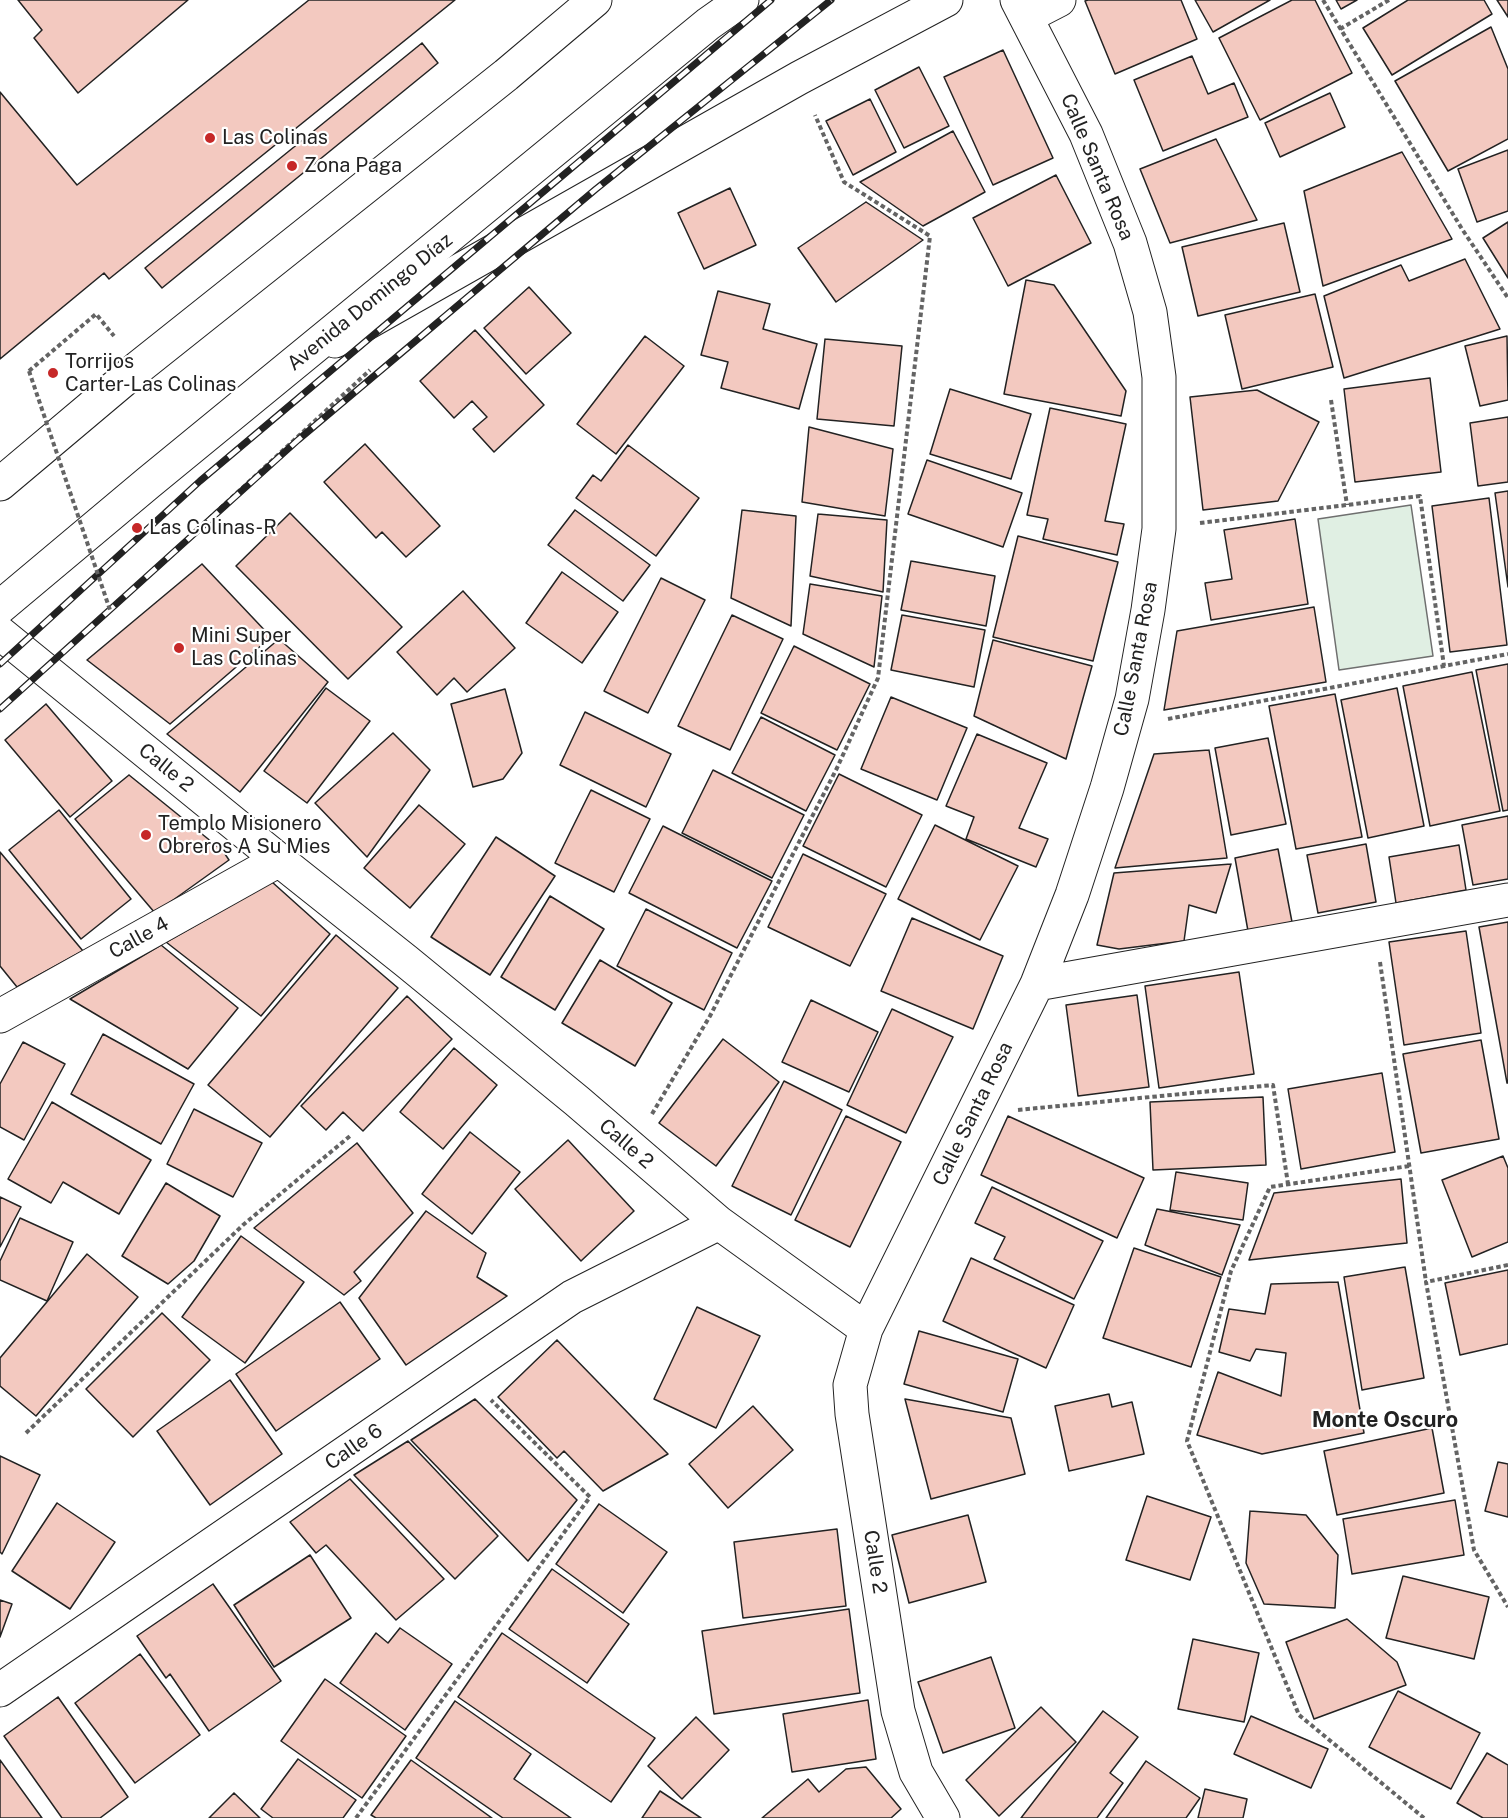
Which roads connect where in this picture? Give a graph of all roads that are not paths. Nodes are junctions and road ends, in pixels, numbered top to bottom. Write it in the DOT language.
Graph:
graph roads {
  1 [pos="595,0"];
  2 [pos="742,0"];
  3 [pos="946,0"];
  4 [pos="1059,0"];
  5 [pos="1021,8"];
  6 [pos="294,364"];
  7 [pos="1,479"];
  8 [pos="0,607"];
  9 [pos="0,633"];
  10 [pos="279,860"];
  11 [pos="1508,900"];
  12 [pos="1037,984"];
  13 [pos="0,1016"];
  14 [pos="719,1223"];
  15 [pos="866,1329"];
  16 [pos="0,1690"];
  17 [pos="943,1818"];
  1 -- 7 [label="street"];
  2 -- 6 [label="street, Avenida Domingo Díaz"];
  3 -- 6 [label="street"];
  4 -- 5 [label="street"];
  5 -- 12 [label="street, Calle Santa Rosa"];
  6 -- 8 [label="street, Avenida Domingo Díaz"];
  9 -- 10 [label="street, Calle 2"];
  10 -- 13 [label="street, Calle 4"];
  10 -- 14 [label="street, Calle 2"];
  11 -- 12 [label="street"];
  12 -- 15 [label="street, Calle Santa Rosa"];
  14 -- 15 [label="street, Calle 2"];
  14 -- 16 [label="street, Calle 6"];
  15 -- 17 [label="street, Calle 2"];
}
